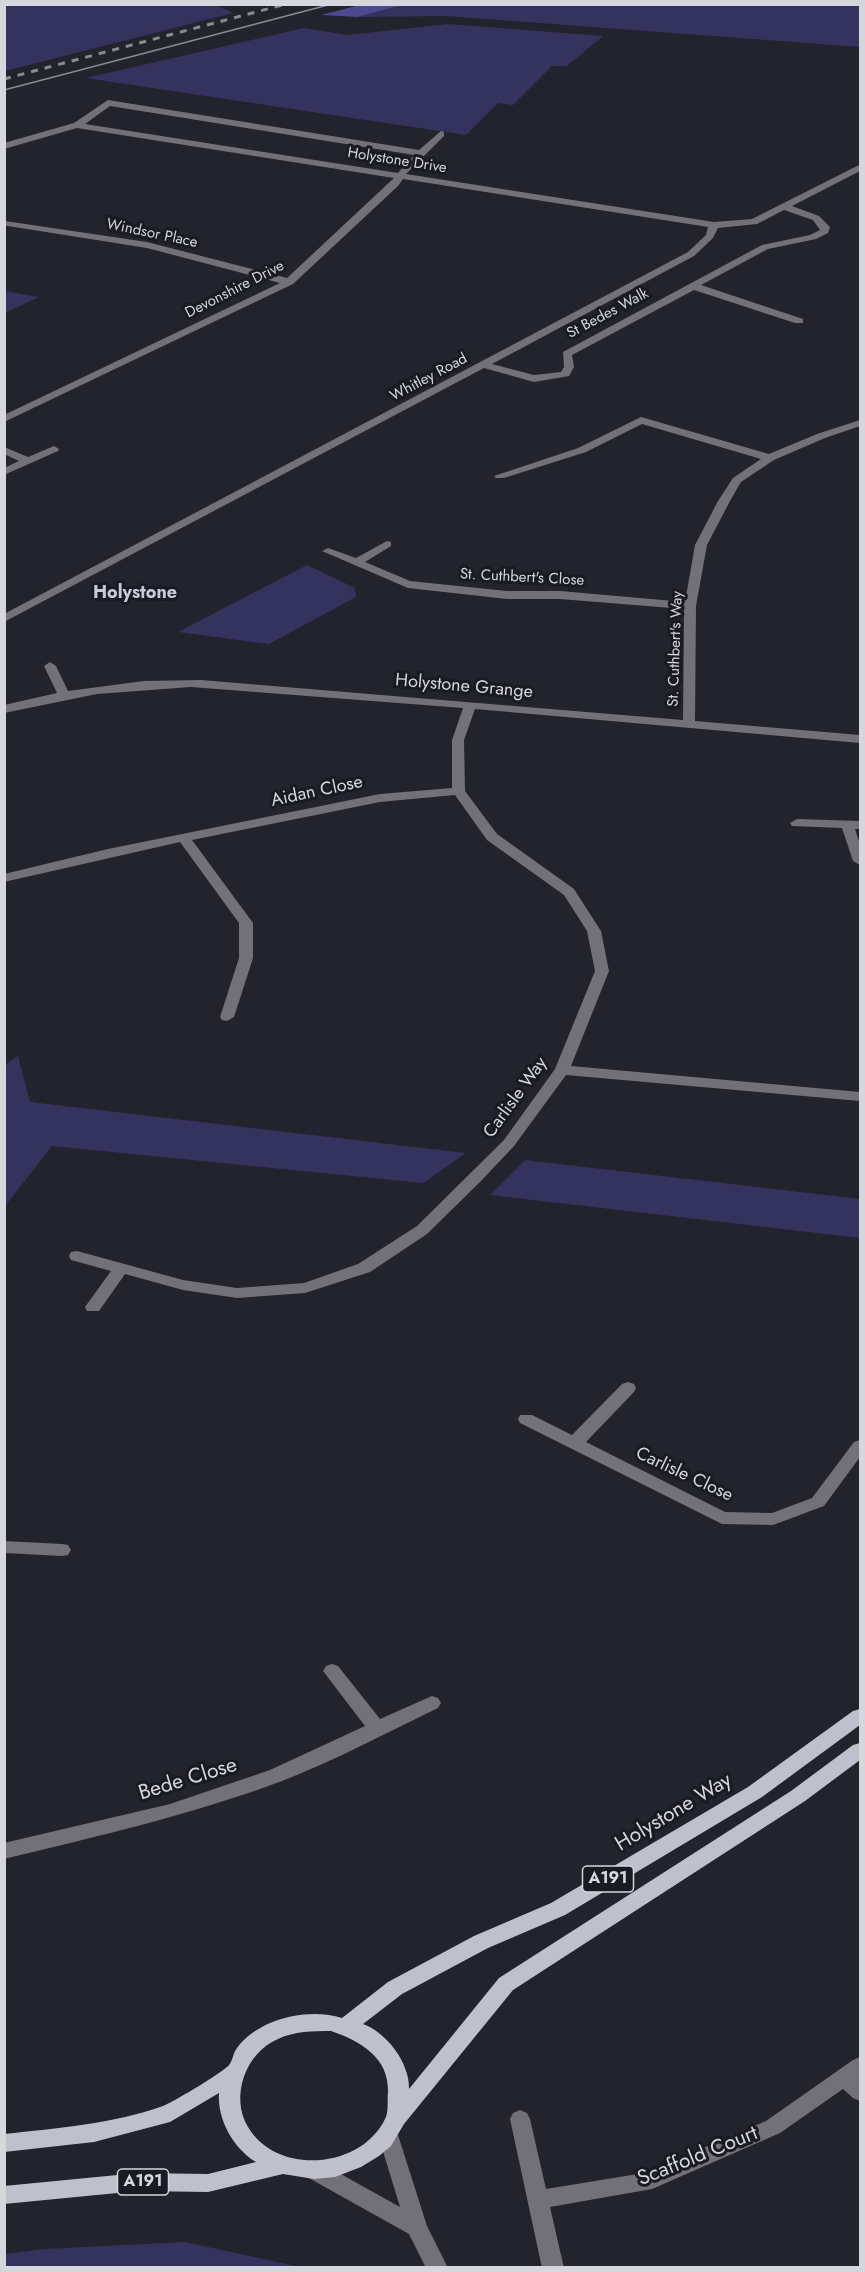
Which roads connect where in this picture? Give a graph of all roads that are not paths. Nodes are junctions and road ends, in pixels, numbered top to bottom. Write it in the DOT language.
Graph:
graph roads {
  1 [pos="77,124"];
  2 [pos="441,134"];
  3 [pos="4,146"];
  4 [pos="421,153"];
  5 [pos="861,168"];
  6 [pos="400,176"];
  7 [pos="784,207"];
  8 [pos="18,214"];
  9 [pos="6,224"];
  10 [pos="714,225"];
  11 [pos="289,282"];
  12 [pos="693,286"];
  13 [pos="799,321"];
  14 [pos="485,365"];
  15 [pos="4,419"];
  16 [pos="861,423"];
  17 [pos="54,449"];
  18 [pos="4,450"];
  19 [pos="770,458"];
  20 [pos="29,461"];
  21 [pos="4,472"];
  22 [pos="500,476"];
  23 [pos="387,544"];
  24 [pos="328,551"];
  25 [pos="356,563"];
  26 [pos="690,606"];
  27 [pos="4,619"];
  28 [pos="50,666"];
  29 [pos="64,696"];
  30 [pos="470,706"];
  31 [pos="4,709"];
  32 [pos="689,725"];
  33 [pos="861,739"];
  34 [pos="459,791"];
  35 [pos="797,823"];
  36 [pos="854,824"];
  37 [pos="184,838"];
  38 [pos="861,861"];
  39 [pos="4,878"];
  40 [pos="227,1017"];
  41 [pos="562,1071"];
  42 [pos="861,1097"];
  43 [pos="77,1256"];
  44 [pos="121,1268"];
  45 [pos="93,1307"];
  46 [pos="628,1388"];
  47 [pos="526,1419"];
  48 [pos="574,1444"];
  49 [pos="861,1446"];
  50 [pos="4,1547"];
  51 [pos="62,1550"];
  52 [pos="332,1671"];
  53 [pos="432,1703"];
  54 [pos="861,1716"];
  55 [pos="378,1730"];
  56 [pos="861,1750"];
  57 [pos="4,1851"];
  58 [pos="347,2025"];
  59 [pos="852,2071"];
  60 [pos="232,2074"];
  61 [pos="861,2092"];
  62 [pos="520,2119"];
  63 [pos="392,2126"];
  64 [pos="4,2143"];
  65 [pos="281,2166"];
  66 [pos="315,2170"];
  67 [pos="4,2195"];
  68 [pos="538,2200"];
  69 [pos="417,2227"];
  70 [pos="437,2268"];
  71 [pos="553,2268"];
  1 -- 3 [label="street, Holystone Drive"];
  1 -- 4 [label="street, Holystone Drive"];
  1 -- 6 [label="street, Holystone Drive"];
  2 -- 4 [label="street, Devonshire Drive"];
  4 -- 6 [label="street, Devonshire Drive"];
  5 -- 7 [label="street"];
  6 -- 10 [label="street, Holystone Drive"];
  6 -- 11 [label="street, Devonshire Drive"];
  7 -- 10 [label="street"];
  7 -- 12 [label="street, St Bedes Walk"];
  8 -- 9 [label="street, Windsor Place"];
  9 -- 11 [label="street, Windsor Place"];
  10 -- 14 [label="street, Whitley Road"];
  11 -- 15 [label="street, Devonshire Drive"];
  12 -- 13 [label="street"];
  12 -- 14 [label="street, St Bedes Walk"];
  14 -- 27 [label="street, Whitley Road"];
  16 -- 19 [label="street, St. Cuthbert's Way"];
  17 -- 20 [label="street"];
  18 -- 20 [label="street"];
  19 -- 22 [label="street"];
  19 -- 26 [label="street, St. Cuthbert's Way"];
  20 -- 21 [label="street"];
  23 -- 25 [label="street"];
  24 -- 25 [label="street, St. Cuthbert's Close"];
  25 -- 26 [label="street, St. Cuthbert's Close"];
  26 -- 32 [label="street, St. Cuthbert's Way"];
  28 -- 29 [label="street"];
  29 -- 30 [label="street, Holystone Grange"];
  29 -- 31 [label="street, Holystone Grange"];
  30 -- 32 [label="street, Holystone Grange"];
  30 -- 34 [label="street"];
  32 -- 33 [label="street, Holystone Grange"];
  34 -- 37 [label="street, Aidan Close"];
  34 -- 41 [label="street, Carlisle Way"];
  35 -- 36 [label="street"];
  36 -- 38 [label="street"];
  37 -- 39 [label="street, Aidan Close"];
  37 -- 40 [label="street"];
  41 -- 42 [label="street"];
  41 -- 44 [label="street, Carlisle Way"];
  43 -- 44 [label="street, Carlisle Way"];
  44 -- 45 [label="street"];
  46 -- 48 [label="street"];
  47 -- 48 [label="street, Carlisle Close"];
  48 -- 49 [label="street, Carlisle Close"];
  50 -- 51 [label="street"];
  52 -- 55 [label="street"];
  53 -- 55 [label="street, Bede Close"];
  54 -- 58 [label="main road, Holystone Way / A191"];
  55 -- 57 [label="street, Bede Close"];
  56 -- 63 [label="main road, A191"];
  58 -- 60 [label="main road, A191"];
  58 -- 63 [label="main road, A191"];
  59 -- 61 [label="street, Scaffold Court"];
  59 -- 68 [label="street, Scaffold Court"];
  60 -- 64 [label="main road, A191"];
  60 -- 65 [label="main road, A191"];
  62 -- 68 [label="street"];
  63 -- 66 [label="main road, A191"];
  63 -- 69 [label="street"];
  65 -- 66 [label="main road, A191"];
  65 -- 67 [label="main road, A191"];
  66 -- 69 [label="street"];
  68 -- 71 [label="street"];
  69 -- 70 [label="street"];
}
